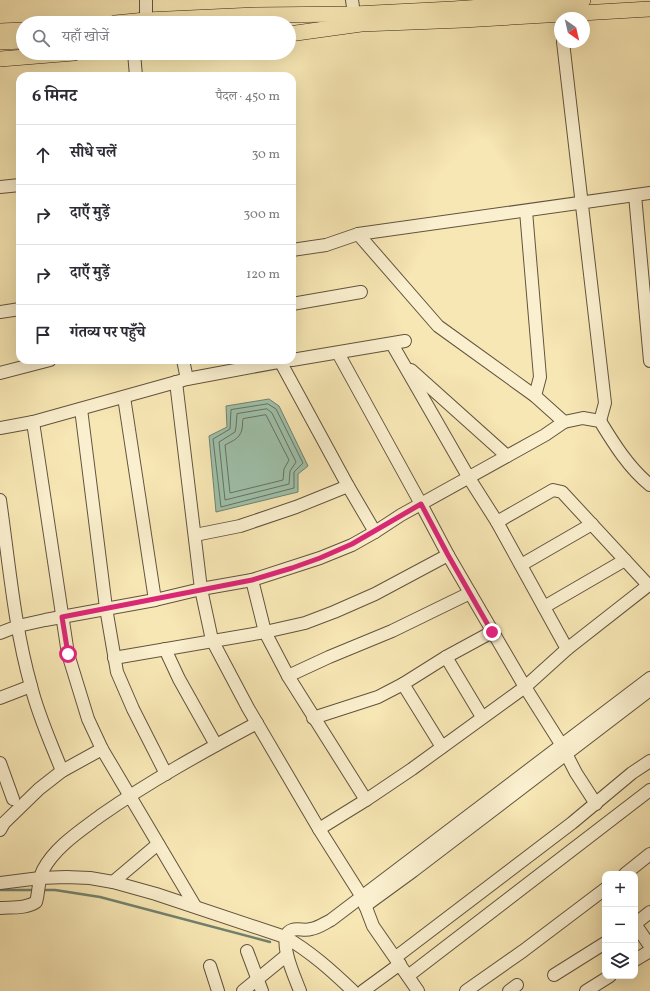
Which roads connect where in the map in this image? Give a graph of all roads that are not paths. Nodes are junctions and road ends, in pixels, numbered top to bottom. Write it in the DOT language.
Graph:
graph roads {
  1 [pos="146,0"];
  2 [pos="583,0"];
  3 [pos="353,7"];
  4 [pos="650,9"];
  5 [pos="554,12"];
  6 [pos="559,12"];
  7 [pos="312,14"];
  8 [pos="146,16"];
  9 [pos="233,16"];
  10 [pos="296,21"];
  11 [pos="296,27"];
  12 [pos="16,30"];
  13 [pos="0,31"];
  14 [pos="308,32"];
  15 [pos="296,33"];
  16 [pos="16,41"];
  17 [pos="0,42"];
  18 [pos="564,48"];
  19 [pos="16,58"];
  20 [pos="0,59"];
  21 [pos="135,60"];
  22 [pos="136,72"];
  23 [pos="16,185"];
  24 [pos="0,187"];
  25 [pos="650,193"];
  26 [pos="635,195"];
  27 [pos="582,203"];
  28 [pos="526,210"];
  29 [pos="358,234"];
  30 [pos="296,249"];
  31 [pos="361,292"];
  32 [pos="296,303"];
  33 [pos="16,309"];
  34 [pos="0,311"];
  35 [pos="405,341"];
  36 [pos="392,344"];
  37 [pos="338,353"];
  38 [pos="296,359"];
  39 [pos="650,361"];
  40 [pos="402,363"];
  41 [pos="35,364"];
  42 [pos="183,364"];
  43 [pos="267,364"];
  44 [pos="289,364"];
  45 [pos="0,373"];
  46 [pos="181,381"];
  47 [pos="535,396"];
  48 [pos="124,397"];
  49 [pos="81,409"];
  50 [pos="600,421"];
  51 [pos="32,422"];
  52 [pos="564,422"];
  53 [pos="0,428"];
  54 [pos="508,456"];
  55 [pos="469,478"];
  56 [pos="650,485"];
  57 [pos="348,486"];
  58 [pos="0,500"];
  59 [pos="421,504"];
  60 [pos="497,522"];
  61 [pos="592,524"];
  62 [pos="375,532"];
  63 [pos="194,534"];
  64 [pos="448,555"];
  65 [pos="625,560"];
  66 [pos="521,566"];
  67 [pos="252,580"];
  68 [pos="649,585"];
  69 [pos="201,589"];
  70 [pos="470,594"];
  71 [pos="155,600"];
  72 [pos="544,607"];
  73 [pos="106,608"];
  74 [pos="62,617"];
  75 [pos="18,626"];
  76 [pos="265,632"];
  77 [pos="492,632"];
  78 [pos="0,633"];
  79 [pos="212,640"];
  80 [pos="165,649"];
  81 [pos="567,649"];
  82 [pos="446,656"];
  83 [pos="114,658"];
  84 [pos="288,676"];
  85 [pos="650,678"];
  86 [pos="403,684"];
  87 [pos="30,686"];
  88 [pos="524,687"];
  89 [pos="650,690"];
  90 [pos="0,698"];
  91 [pos="482,717"];
  92 [pos="313,718"];
  93 [pos="257,723"];
  94 [pos="216,745"];
  95 [pos="442,747"];
  96 [pos="102,749"];
  97 [pos="563,749"];
  98 [pos="650,761"];
  99 [pos="0,762"];
  100 [pos="62,771"];
  101 [pos="166,774"];
  102 [pos="650,790"];
  103 [pos="0,796"];
  104 [pos="129,796"];
  105 [pos="366,800"];
  106 [pos="18,801"];
  107 [pos="596,804"];
  108 [pos="319,829"];
  109 [pos="0,830"];
  110 [pos="158,844"];
  111 [pos="650,854"];
  112 [pos="629,871"];
  113 [pos="40,880"];
  114 [pos="113,882"];
  115 [pos="0,884"];
  116 [pos="602,891"];
  117 [pos="364,901"];
  118 [pos="195,906"];
  119 [pos="0,908"];
  120 [pos="650,912"];
  121 [pos="638,922"];
  122 [pos="638,928"];
  123 [pos="285,937"];
  124 [pos="602,945"];
  125 [pos="650,946"];
  126 [pos="247,951"];
  127 [pos="650,951"];
  128 [pos="287,955"];
  129 [pos="638,958"];
  130 [pos="398,961"];
  131 [pos="210,966"];
  132 [pos="554,975"];
  133 [pos="408,976"];
  134 [pos="257,979"];
  135 [pos="605,979"];
  136 [pos="343,986"];
  137 [pos="218,991"];
  138 [pos="243,991"];
  139 [pos="262,991"];
  140 [pos="300,991"];
  141 [pos="353,991"];
  142 [pos="363,991"];
  143 [pos="418,991"];
  144 [pos="466,991"];
  145 [pos="586,991"];
  1 -- 8 [label="street"];
  2 -- 6 [label="main road"];
  3 -- 6 [label="main road"];
  3 -- 7 [label="main road"];
  4 -- 6 [label="main road"];
  5 -- 14 [label="main road"];
  7 -- 9 [label="main road"];
  7 -- 10 [label="main road"];
  11 -- 14 [label="main road"];
  12 -- 13 [label="main road"];
  14 -- 15 [label="main road"];
  16 -- 17 [label="main road"];
  18 -- 27 [label="street"];
  19 -- 20 [label="main road"];
  21 -- 22 [label="street"];
  23 -- 24 [label="street"];
  25 -- 26 [label="street"];
  26 -- 27 [label="street"];
  26 -- 39 [label="street"];
  27 -- 28 [label="street"];
  27 -- 50 [label="street"];
  28 -- 29 [label="street"];
  28 -- 47 [label="street"];
  29 -- 30 [label="street"];
  29 -- 47 [label="street"];
  31 -- 32 [label="street"];
  33 -- 34 [label="street"];
  35 -- 36 [label="street"];
  36 -- 37 [label="street"];
  36 -- 40 [label="street"];
  37 -- 38 [label="street"];
  37 -- 59 [label="street"];
  40 -- 54 [label="street"];
  40 -- 55 [label="street"];
  41 -- 45 [label="street"];
  42 -- 46 [label="street"];
  43 -- 46 [label="street"];
  44 -- 57 [label="street"];
  46 -- 48 [label="street"];
  46 -- 63 [label="street"];
  47 -- 52 [label="street"];
  48 -- 49 [label="street"];
  48 -- 71 [label="street"];
  49 -- 51 [label="street"];
  49 -- 73 [label="street"];
  50 -- 52 [label="street"];
  50 -- 56 [label="street"];
  51 -- 53 [label="street"];
  51 -- 74 [label="street"];
  52 -- 54 [label="street"];
  54 -- 55 [label="street"];
  55 -- 59 [label="street"];
  55 -- 60 [label="street"];
  57 -- 62 [label="street"];
  57 -- 63 [label="street"];
  58 -- 75 [label="street"];
  59 -- 62 [label="street"];
  59 -- 64 [label="street"];
  60 -- 61 [label="street"];
  60 -- 66 [label="street"];
  61 -- 65 [label="street"];
  61 -- 66 [label="street"];
  62 -- 67 [label="street"];
  63 -- 69 [label="street"];
  64 -- 70 [label="street"];
  64 -- 76 [label="street"];
  65 -- 68 [label="street"];
  65 -- 72 [label="street"];
  66 -- 72 [label="street"];
  67 -- 69 [label="street"];
  67 -- 76 [label="street"];
  68 -- 81 [label="street"];
  69 -- 71 [label="street"];
  69 -- 79 [label="street"];
  70 -- 77 [label="street"];
  70 -- 84 [label="street"];
  71 -- 73 [label="street"];
  72 -- 81 [label="street"];
  73 -- 74 [label="street"];
  73 -- 83 [label="street"];
  74 -- 75 [label="street"];
  74 -- 96 [label="street"];
  75 -- 78 [label="street"];
  75 -- 87 [label="street"];
  76 -- 79 [label="street"];
  76 -- 84 [label="street"];
  77 -- 82 [label="street"];
  77 -- 88 [label="street"];
  79 -- 80 [label="street"];
  79 -- 93 [label="street"];
  80 -- 83 [label="street"];
  80 -- 94 [label="street"];
  81 -- 88 [label="street"];
  82 -- 86 [label="street"];
  82 -- 91 [label="street"];
  83 -- 101 [label="street"];
  84 -- 92 [label="street"];
  85 -- 97 [label="street"];
  86 -- 92 [label="street"];
  86 -- 95 [label="street"];
  87 -- 90 [label="street"];
  87 -- 100 [label="street"];
  88 -- 91 [label="street"];
  88 -- 97 [label="street"];
  89 -- 97 [label="street"];
  91 -- 95 [label="street"];
  92 -- 105 [label="street"];
  93 -- 94 [label="street"];
  93 -- 108 [label="street"];
  94 -- 101 [label="street"];
  95 -- 105 [label="street"];
  96 -- 100 [label="street"];
  96 -- 104 [label="street"];
  97 -- 107 [label="street"];
  97 -- 117 [label="street"];
  98 -- 107 [label="street"];
  99 -- 106 [label="street"];
  100 -- 106 [label="street"];
  101 -- 104 [label="street"];
  102 -- 133 [label="street"];
  103 -- 106 [label="street"];
  104 -- 110 [label="street"];
  104 -- 113 [label="street"];
  105 -- 108 [label="street"];
  106 -- 109 [label="street"];
  107 -- 130 [label="street"];
  108 -- 117 [label="street"];
  110 -- 114 [label="street"];
  110 -- 118 [label="street"];
  111 -- 112 [label="street"];
  113 -- 114 [label="street"];
  113 -- 115 [label="street"];
  113 -- 119 [label="street"];
  114 -- 118 [label="street"];
  116 -- 144 [label="street"];
  117 -- 123 [label="street"];
  117 -- 130 [label="street"];
  118 -- 123 [label="street"];
  120 -- 121 [label="street"];
  122 -- 125 [label="street"];
  123 -- 128 [label="street"];
  123 -- 136 [label="street"];
  124 -- 132 [label="street"];
  126 -- 134 [label="street"];
  127 -- 129 [label="street"];
  128 -- 134 [label="street"];
  128 -- 140 [label="street"];
  130 -- 133 [label="street"];
  130 -- 142 [label="street"];
  131 -- 137 [label="street"];
  133 -- 143 [label="street"];
  134 -- 138 [label="street"];
  134 -- 139 [label="street"];
  135 -- 145 [label="street"];
  136 -- 141 [label="street"];
}
